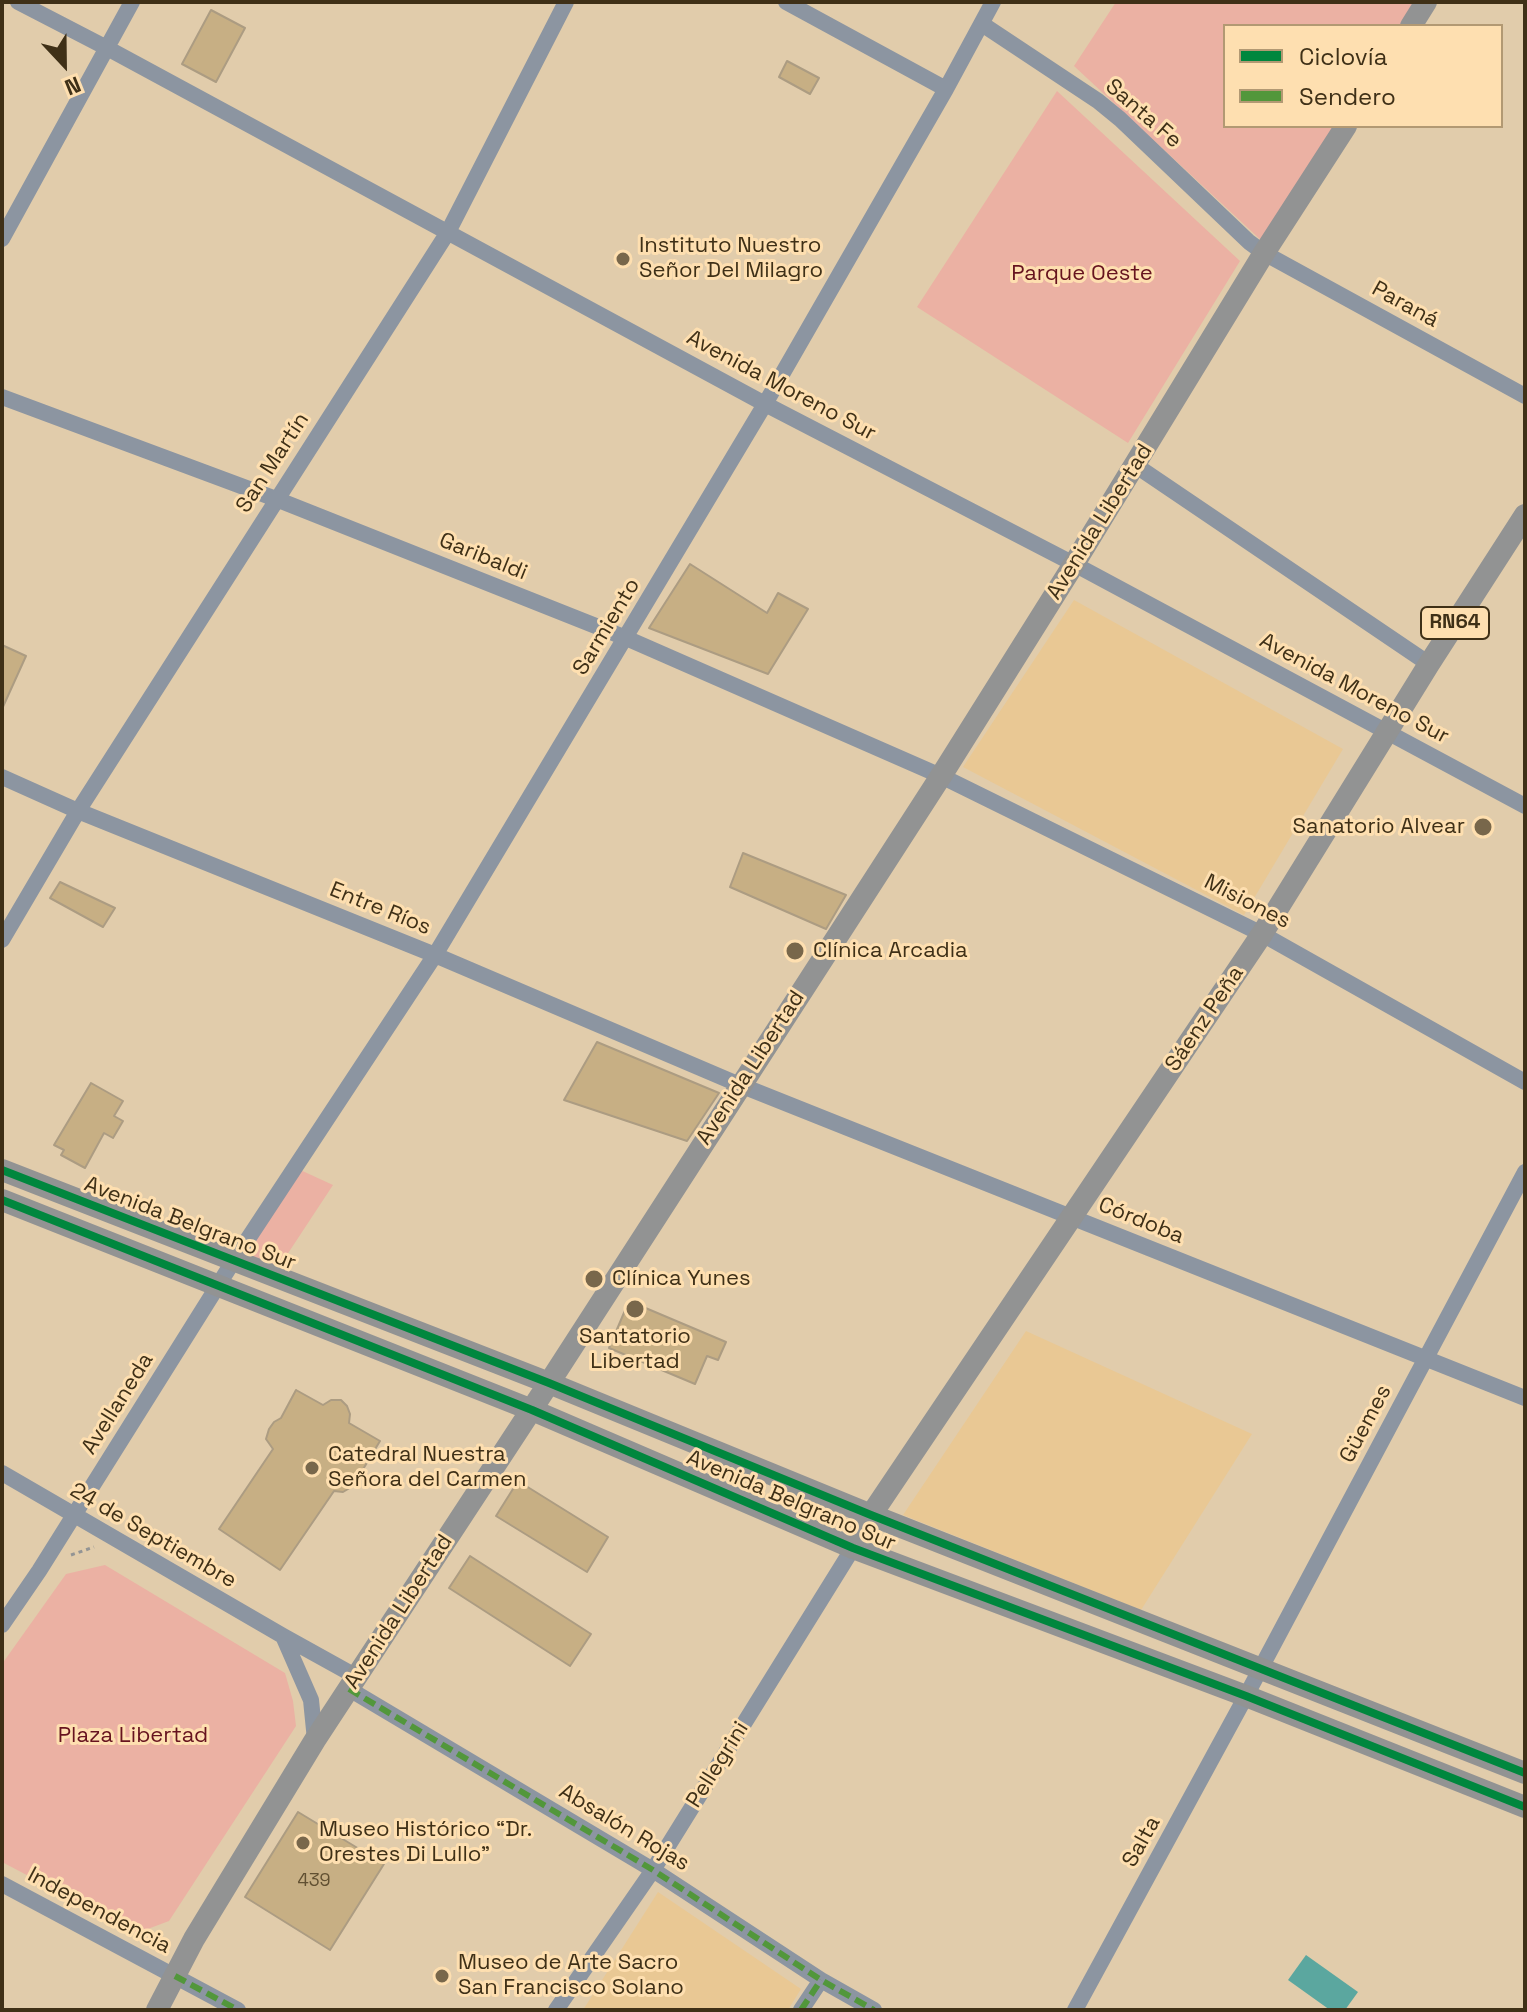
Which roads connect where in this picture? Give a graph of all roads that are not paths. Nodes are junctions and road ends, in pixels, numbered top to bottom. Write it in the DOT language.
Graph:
graph roads {
  1 [pos="18,2"];
  2 [pos="132,2"];
  3 [pos="566,2"];
  4 [pos="786,2"];
  5 [pos="993,2"];
  6 [pos="1426,2"];
  7 [pos="982,24"];
  8 [pos="1412,24"];
  9 [pos="107,48"];
  10 [pos="946,89"];
  11 [pos="1345,128"];
  12 [pos="448,232"];
  13 [pos="2,239"];
  14 [pos="1264,253"];
  15 [pos="1525,396"];
  16 [pos="2,397"];
  17 [pos="765,404"];
  18 [pos="1135,465"];
  19 [pos="276,499"];
  20 [pos="1525,515"];
  21 [pos="1074,564"];
  22 [pos="626,638"];
  23 [pos="1429,664"];
  24 [pos="1387,731"];
  25 [pos="941,776"];
  26 [pos="2,777"];
  27 [pos="1525,806"];
  28 [pos="78,811"];
  29 [pos="1262,934"];
  30 [pos="2,940"];
  31 [pos="435,955"];
  32 [pos="1525,1082"];
  33 [pos="740,1085"];
  34 [pos="2,1170"];
  35 [pos="1525,1172"];
  36 [pos="2,1200"];
  37 [pos="1072,1217"];
  38 [pos="234,1260"];
  39 [pos="219,1286"];
  40 [pos="1426,1358"];
  41 [pos="549,1383"];
  42 [pos="1525,1398"];
  43 [pos="532,1410"];
  44 [pos="2,1473"];
  45 [pos="74,1515"];
  46 [pos="871,1515"];
  47 [pos="853,1548"];
  48 [pos="2,1625"];
  49 [pos="283,1636"];
  50 [pos="1261,1669"];
  51 [pos="353,1683"];
  52 [pos="1246,1696"];
  53 [pos="315,1740"];
  54 [pos="1525,1773"];
  55 [pos="1525,1807"];
  56 [pos="653,1870"];
  57 [pos="2,1884"];
  58 [pos="175,1976"];
  59 [pos="821,1980"];
  60 [pos="157,2010"];
  61 [pos="238,2010"];
  62 [pos="556,2010"];
  63 [pos="801,2010"];
  64 [pos="874,2010"];
  65 [pos="1075,2010"];
  1 -- 9 [label="street, Avenida Moreno Sur"];
  2 -- 9 [label="street"];
  3 -- 12 [label="street, San Martín"];
  4 -- 10 [label="street"];
  5 -- 7 [label="street, Sarmiento"];
  6 -- 8 [label="main road"];
  7 -- 10 [label="street, Sarmiento"];
  7 -- 14 [label="street, Santa Fe"];
  9 -- 12 [label="street, Avenida Moreno Sur"];
  9 -- 13 [label="street"];
  10 -- 17 [label="street, Sarmiento"];
  11 -- 14 [label="main road, Avenida Libertad"];
  12 -- 17 [label="street, Avenida Moreno Sur"];
  12 -- 19 [label="street, San Martín"];
  14 -- 15 [label="street, Paraná"];
  14 -- 18 [label="main road, Avenida Libertad"];
  16 -- 19 [label="street, Garibaldi"];
  17 -- 21 [label="street, Avenida Moreno Sur"];
  17 -- 22 [label="street, Sarmiento"];
  18 -- 21 [label="main road, Avenida Libertad"];
  18 -- 23 [label="street"];
  19 -- 22 [label="street, Garibaldi"];
  19 -- 28 [label="street, San Martín"];
  20 -- 23 [label="main road, Sáenz Peña / RN64"];
  21 -- 24 [label="street, Avenida Moreno Sur"];
  21 -- 25 [label="main road, Avenida Libertad"];
  22 -- 25 [label="street, Garibaldi"];
  22 -- 31 [label="street, Sarmiento"];
  23 -- 24 [label="main road, Sáenz Peña / RN64"];
  24 -- 27 [label="street, Avenida Moreno Sur"];
  24 -- 29 [label="main road, Sáenz Peña"];
  25 -- 29 [label="street, Misiones"];
  25 -- 33 [label="main road, Avenida Libertad"];
  26 -- 28 [label="street, Entre Ríos"];
  28 -- 30 [label="street, San Martín"];
  28 -- 31 [label="street, Entre Ríos"];
  29 -- 32 [label="street, Misiones"];
  29 -- 37 [label="main road, Sáenz Peña"];
  31 -- 33 [label="street, Entre Ríos"];
  31 -- 38 [label="street, Sarmiento"];
  33 -- 37 [label="street, Córdoba"];
  33 -- 41 [label="main road, Avenida Libertad"];
  34 -- 38 [label="main road, Avenida Belgrano Sur"];
  35 -- 40 [label="street, Güemes"];
  36 -- 39 [label="main road, Avenida Belgrano Sur"];
  37 -- 40 [label="street, Córdoba"];
  37 -- 46 [label="main road, Sáenz Peña"];
  38 -- 39 [label="street, Avellaneda"];
  38 -- 41 [label="main road, Avenida Belgrano Sur"];
  39 -- 43 [label="main road, Avenida Belgrano Sur"];
  39 -- 45 [label="street, Avellaneda"];
  40 -- 42 [label="street, Córdoba"];
  40 -- 50 [label="street, Güemes"];
  41 -- 43 [label="main road, Avenida Libertad"];
  41 -- 46 [label="main road, Avenida Belgrano Sur"];
  43 -- 47 [label="main road, Avenida Belgrano Sur"];
  43 -- 51 [label="main road, Avenida Libertad"];
  44 -- 45 [label="street, 24 de Septiembre"];
  45 -- 48 [label="street, Avellaneda"];
  45 -- 49 [label="street, 24 de Septiembre"];
  46 -- 47 [label="main road, Pellegrini"];
  46 -- 50 [label="main road, Avenida Belgrano Sur"];
  47 -- 52 [label="main road, Avenida Belgrano Sur"];
  47 -- 56 [label="street, Pellegrini"];
  49 -- 51 [label="street, 24 de Septiembre"];
  49 -- 53 [label="street"];
  50 -- 52 [label="street, Güemes"];
  50 -- 54 [label="main road, Avenida Belgrano Sur"];
  51 -- 53 [label="main road, Avenida Libertad"];
  51 -- 56 [label="street, Absalón Rojas"];
  52 -- 55 [label="main road, Avenida Belgrano Sur"];
  52 -- 65 [label="street, Salta"];
  53 -- 58 [label="main road, Avenida Libertad"];
  56 -- 59 [label="street, Absalón Rojas"];
  56 -- 62 [label="street, Pellegrini"];
  57 -- 58 [label="street, Independencia"];
  58 -- 60 [label="main road, Avenida Libertad"];
  58 -- 61 [label="street, Independencia"];
  59 -- 63 [label="street"];
  59 -- 64 [label="street, Absalón Rojas"];
}
